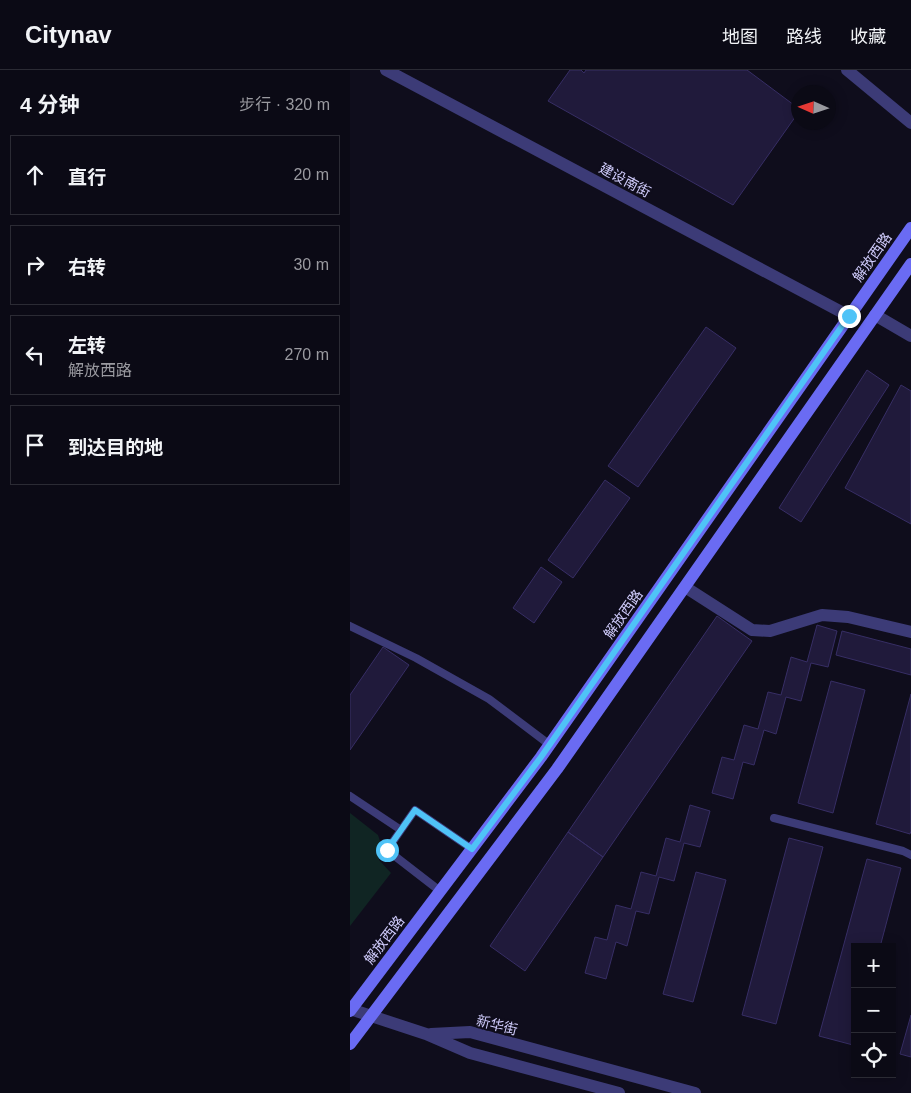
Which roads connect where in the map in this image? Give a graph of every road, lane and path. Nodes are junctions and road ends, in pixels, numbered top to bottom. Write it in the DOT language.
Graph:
graph roads {
  1 [pos="386,70"];
  2 [pos="847,70"];
  3 [pos="911,123"];
  4 [pos="911,228"];
  5 [pos="911,264"];
  6 [pos="875,315"];
  7 [pos="849,316"];
  8 [pos="911,336"];
  9 [pos="685,587"];
  10 [pos="350,626"];
  11 [pos="911,632"];
  12 [pos="550,745"];
  13 [pos="350,796"];
  14 [pos="774,818"];
  15 [pos="401,830"];
  16 [pos="472,849"];
  17 [pos="907,850"];
  18 [pos="911,855"];
  19 [pos="440,891"];
  20 [pos="350,1010"];
  21 [pos="371,1016"];
  22 [pos="426,1034"];
  23 [pos="350,1044"];
  24 [pos="619,1093"];
  25 [pos="695,1093"];
  1 -- 7 [label="street, 建设南街"];
  2 -- 3 [label="street"];
  4 -- 7 [label="main road, 解放西路"];
  5 -- 6 [label="main road"];
  6 -- 8 [label="street"];
  6 -- 9 [label="main road"];
  7 -- 12 [label="main road, 解放西路"];
  9 -- 11 [label="street"];
  9 -- 21 [label="main road"];
  10 -- 12 [label="lane"];
  12 -- 16 [label="main road, 解放西路"];
  13 -- 15 [label="lane"];
  14 -- 17 [label="lane"];
  15 -- 16 [label="lane"];
  15 -- 19 [label="lane"];
  16 -- 19 [label="main road, 解放西路"];
  17 -- 18 [label="lane"];
  19 -- 20 [label="main road, 解放西路"];
  20 -- 21 [label="street"];
  21 -- 22 [label="street"];
  21 -- 23 [label="main road"];
  22 -- 24 [label="street"];
  22 -- 25 [label="street, 新华街"];
}
